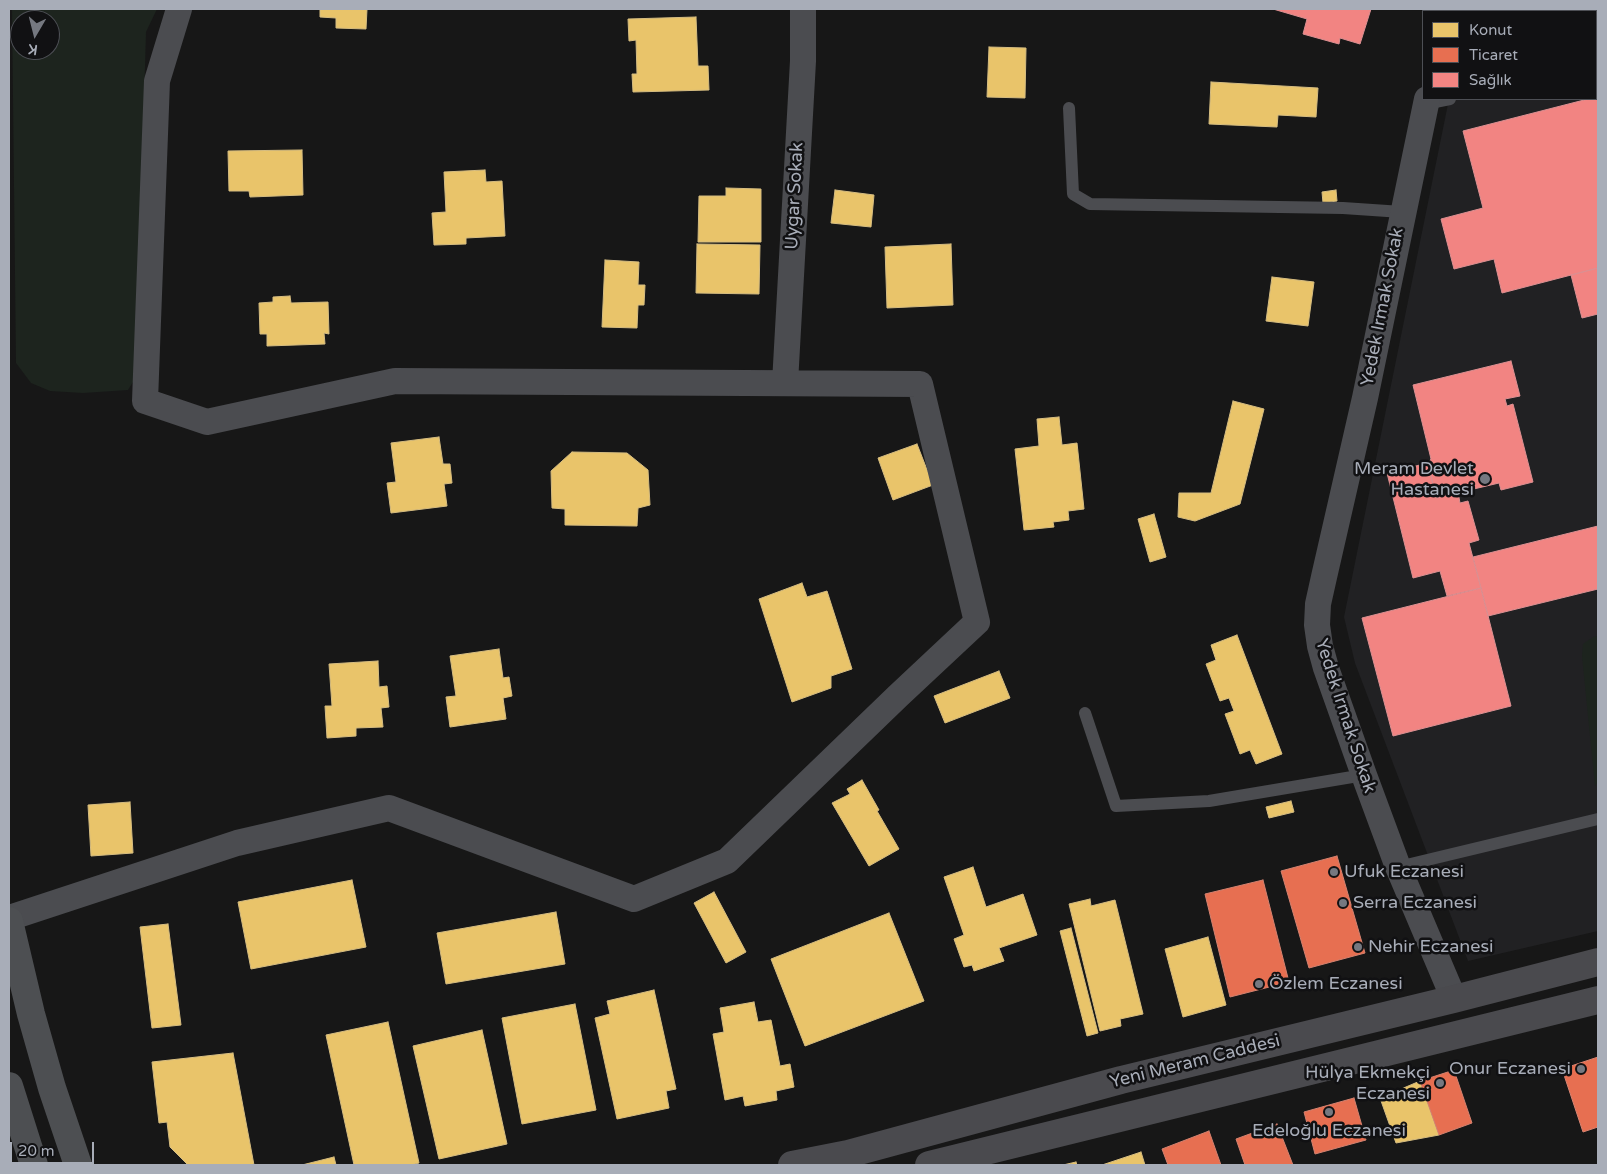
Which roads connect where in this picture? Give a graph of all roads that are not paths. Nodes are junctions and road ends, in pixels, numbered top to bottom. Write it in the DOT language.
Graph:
graph roads {
  1 [pos="179,9"];
  2 [pos="803,9"];
  3 [pos="1434,101"];
  4 [pos="1069,108"];
  5 [pos="1402,212"];
  6 [pos="785,383"];
  7 [pos="1085,713"];
  8 [pos="1364,775"];
  9 [pos="1598,819"];
  10 [pos="1398,867"];
  11 [pos="9,919"];
  12 [pos="1598,962"];
  13 [pos="1454,999"];
  14 [pos="1598,1000"];
  15 [pos="9,1086"];
  16 [pos="69,1137"];
  17 [pos="34,1165"];
  18 [pos="78,1165"];
  19 [pos="90,1165"];
  20 [pos="792,1165"];
  21 [pos="929,1165"];
  1 -- 6 [label="street"];
  2 -- 6 [label="street, Uygar Sokak"];
  3 -- 5 [label="street, Yedek Irmak Sokak"];
  4 -- 5 [label="lane"];
  5 -- 8 [label="street, Yedek Irmak Sokak"];
  6 -- 11 [label="street"];
  7 -- 8 [label="lane"];
  8 -- 10 [label="street, Yedek Irmak Sokak"];
  9 -- 10 [label="lane"];
  10 -- 13 [label="street, Yedek Irmak Sokak"];
  11 -- 16 [label="main road"];
  12 -- 13 [label="main road, Yeni Meram Caddesi"];
  13 -- 20 [label="main road, Yeni Meram Caddesi"];
  14 -- 21 [label="main road, Yeni Meram Caddesi"];
  15 -- 17 [label="main road"];
  16 -- 18 [label="main road"];
  16 -- 19 [label="main road"];
}
